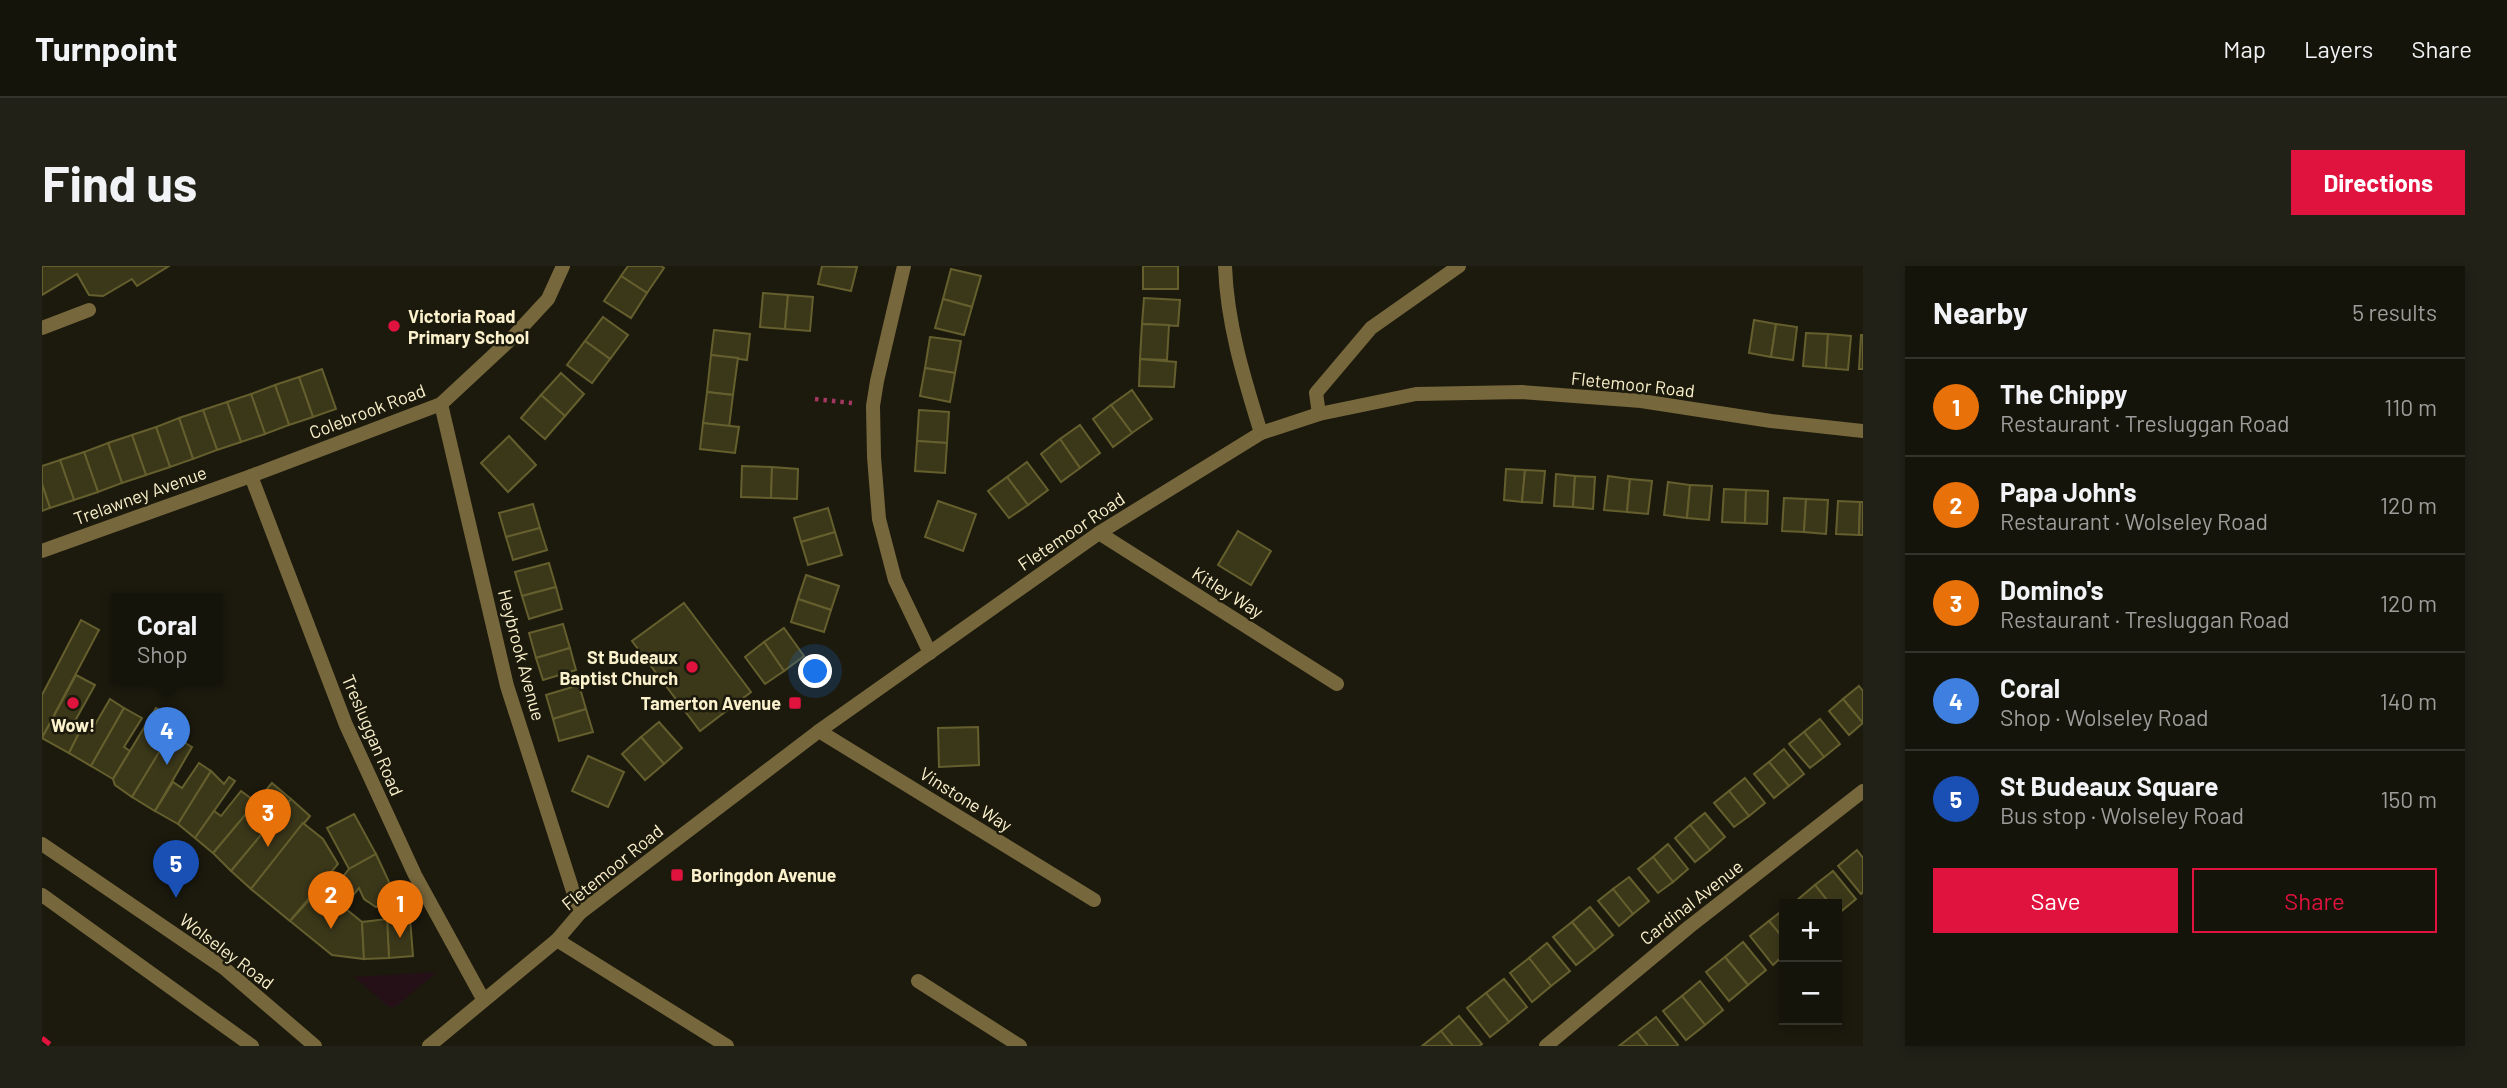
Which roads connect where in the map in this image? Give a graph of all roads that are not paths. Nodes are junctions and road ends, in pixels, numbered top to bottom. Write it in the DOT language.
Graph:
graph roads {
  1 [pos="563,266"];
  2 [pos="904,266"];
  3 [pos="1225,266"];
  4 [pos="1459,266"];
  5 [pos="89,310"];
  6 [pos="42,328"];
  7 [pos="441,404"];
  8 [pos="1320,414"];
  9 [pos="1863,431"];
  10 [pos="1261,433"];
  11 [pos="251,476"];
  12 [pos="1099,533"];
  13 [pos="42,551"];
  14 [pos="930,653"];
  15 [pos="1337,684"];
  16 [pos="819,732"];
  17 [pos="1863,790"];
  18 [pos="42,844"];
  19 [pos="42,895"];
  20 [pos="1094,900"];
  21 [pos="580,913"];
  22 [pos="557,940"];
  23 [pos="918,981"];
  24 [pos="483,999"];
  25 [pos="251,1046"];
  26 [pos="315,1046"];
  27 [pos="429,1046"];
  28 [pos="727,1046"];
  29 [pos="1020,1046"];
  30 [pos="1546,1046"];
  1 -- 7 [label="street, Colebrook Road"];
  2 -- 14 [label="street"];
  3 -- 10 [label="street"];
  4 -- 8 [label="street"];
  5 -- 6 [label="street"];
  7 -- 11 [label="street, Colebrook Road"];
  7 -- 21 [label="street, Heybrook Avenue"];
  8 -- 9 [label="street, Fletemoor Road"];
  8 -- 10 [label="street, Fletemoor Road"];
  10 -- 12 [label="street, Fletemoor Road"];
  11 -- 13 [label="street, Trelawney Avenue"];
  11 -- 24 [label="street, Tresluggan Road"];
  12 -- 14 [label="street, Fletemoor Road"];
  12 -- 15 [label="street, Kitley Way"];
  14 -- 16 [label="street, Fletemoor Road"];
  16 -- 20 [label="street, Vinstone Way"];
  16 -- 21 [label="street, Fletemoor Road"];
  17 -- 30 [label="street, Cardinal Avenue"];
  18 -- 26 [label="street, Wolseley Road"];
  19 -- 25 [label="street"];
  21 -- 22 [label="street, Fletemoor Road"];
  22 -- 24 [label="street, Fletemoor Road"];
  22 -- 28 [label="street"];
  23 -- 29 [label="street"];
  24 -- 27 [label="street, Fletemoor Road"];
}
